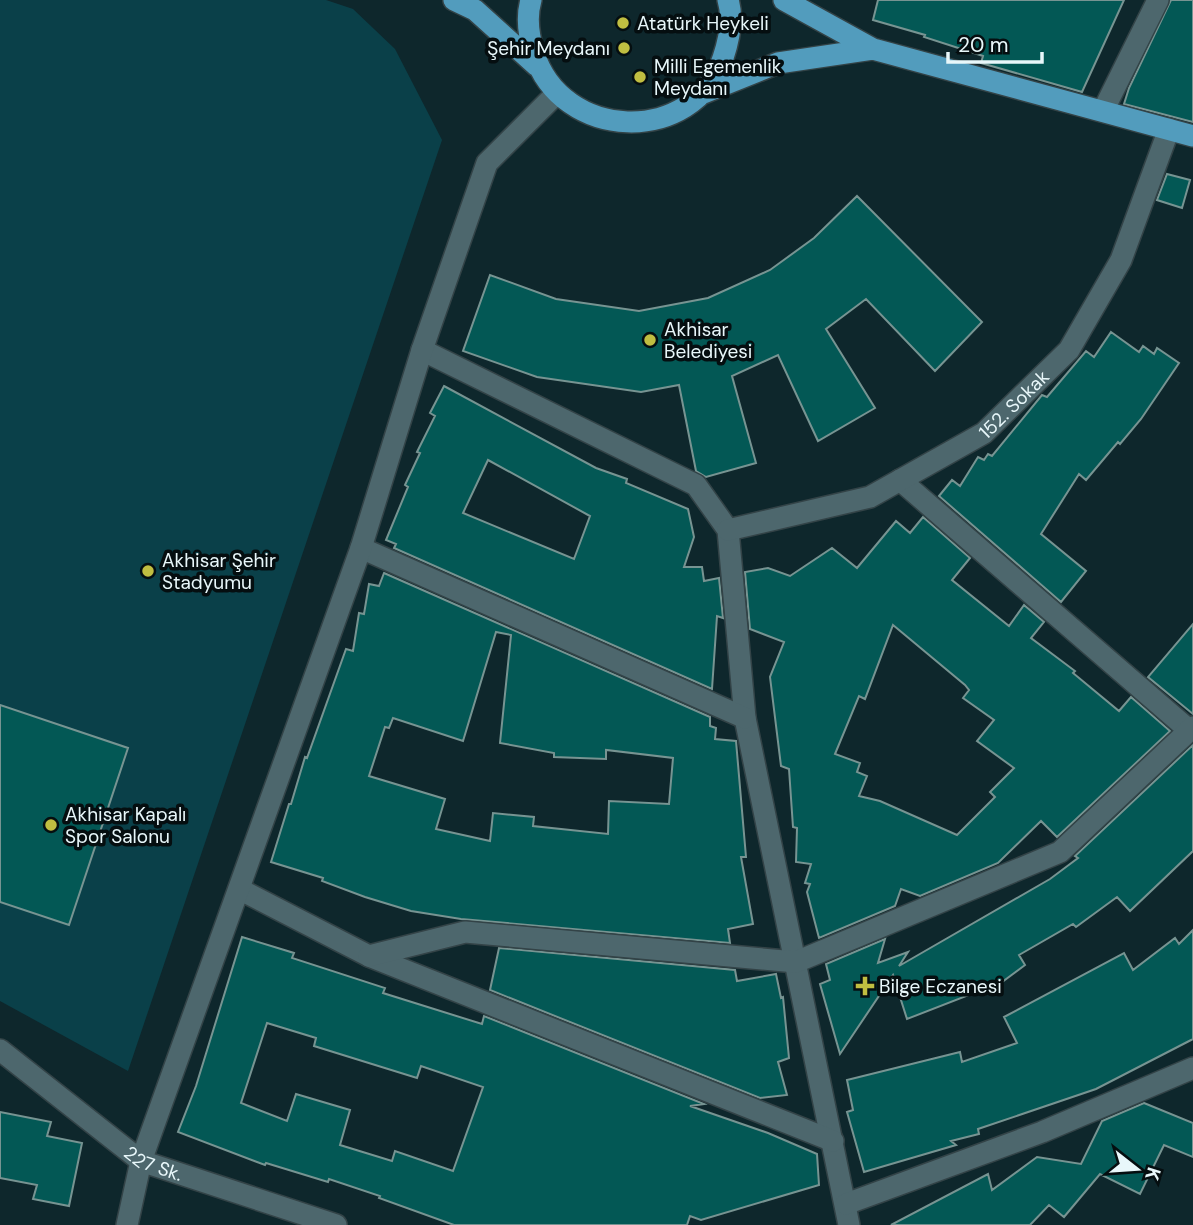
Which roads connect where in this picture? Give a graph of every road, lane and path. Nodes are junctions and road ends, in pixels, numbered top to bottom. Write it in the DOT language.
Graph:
graph roads {
  1 [pos="454,0"];
  2 [pos="531,0"];
  3 [pos="728,0"];
  4 [pos="784,0"];
  5 [pos="1158,0"];
  6 [pos="873,49"];
  7 [pos="538,67"];
  8 [pos="557,93"];
  9 [pos="701,94"];
  10 [pos="1103,111"];
  11 [pos="1170,130"];
  12 [pos="1193,136"];
  13 [pos="422,350"];
  14 [pos="900,480"];
  15 [pos="728,530"];
  16 [pos="361,548"];
  17 [pos="745,718"];
  18 [pos="1191,729"];
  19 [pos="239,889"];
  20 [pos="369,956"];
  21 [pos="796,962"];
  22 [pos="0,1050"];
  23 [pos="1193,1068"];
  24 [pos="833,1141"];
  25 [pos="141,1161"];
  26 [pos="848,1214"];
  27 [pos="127,1225"];
  28 [pos="336,1225"];
  1 -- 7 [label="main road"];
  2 -- 7 [label="main road"];
  3 -- 9 [label="main road"];
  4 -- 6 [label="main road"];
  5 -- 10 [label="street"];
  6 -- 9 [label="main road"];
  6 -- 10 [label="main road"];
  7 -- 8 [label="main road"];
  8 -- 9 [label="main road"];
  8 -- 13 [label="street"];
  10 -- 11 [label="main road"];
  11 -- 12 [label="main road"];
  11 -- 14 [label="street, 152. Sokak"];
  13 -- 15 [label="street"];
  13 -- 16 [label="street"];
  14 -- 15 [label="street, 152. Sokak"];
  14 -- 18 [label="street"];
  15 -- 17 [label="street"];
  16 -- 17 [label="street"];
  16 -- 19 [label="street"];
  17 -- 21 [label="street"];
  18 -- 21 [label="street"];
  19 -- 20 [label="street"];
  19 -- 25 [label="street"];
  20 -- 21 [label="street"];
  20 -- 24 [label="street"];
  21 -- 24 [label="street"];
  22 -- 25 [label="street, 227 Sk."];
  23 -- 26 [label="street"];
  24 -- 26 [label="street"];
  25 -- 27 [label="street"];
  25 -- 28 [label="street, 227 Sk."];
}
